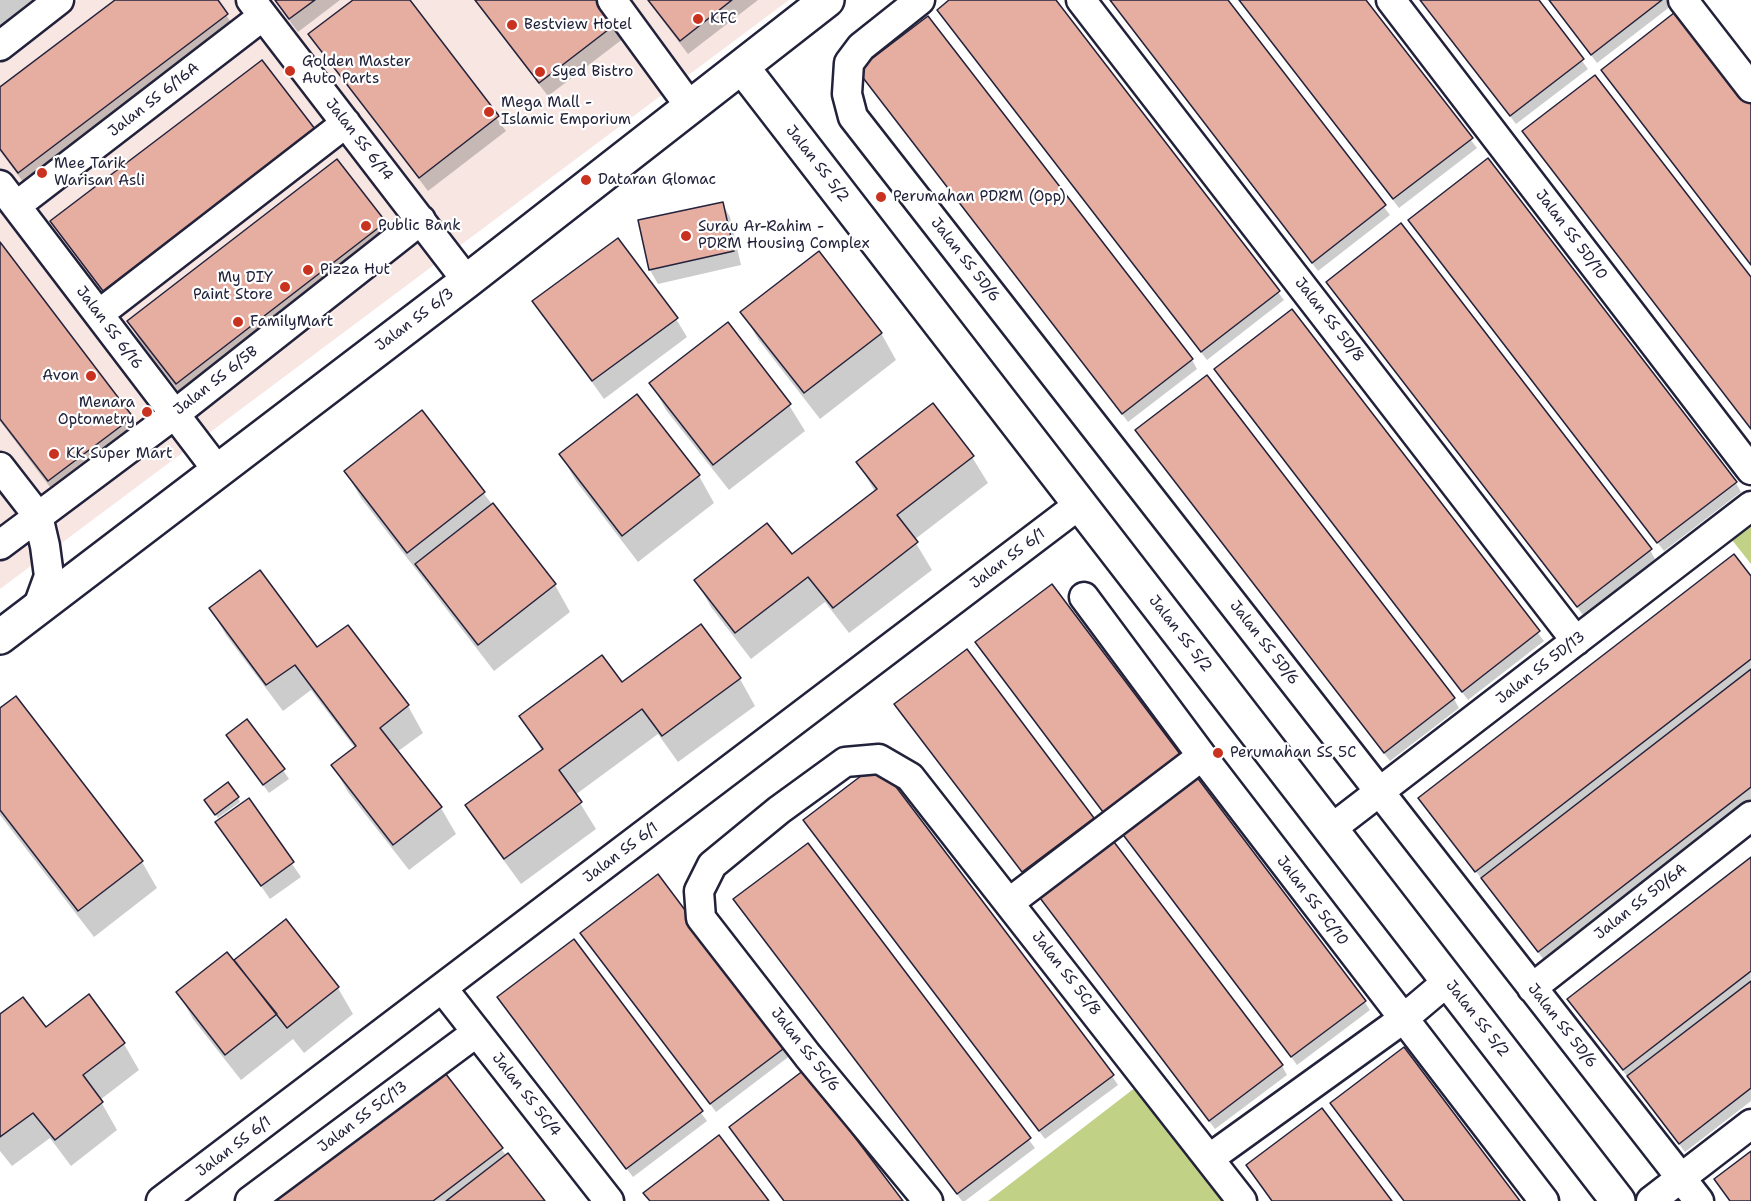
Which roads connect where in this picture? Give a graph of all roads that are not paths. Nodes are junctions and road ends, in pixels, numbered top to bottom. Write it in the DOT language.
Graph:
graph roads {
  1 [pos="59,0"];
  2 [pos="612,0"];
  3 [pos="827,0"];
  4 [pos="920,0"];
  5 [pos="1081,0"];
  6 [pos="1391,0"];
  7 [pos="1683,0"];
  8 [pos="257,8"];
  9 [pos="0,46"];
  10 [pos="742,67"];
  11 [pos="1751,88"];
  12 [pos="691,108"];
  13 [pos="346,123"];
  14 [pos="8,195"];
  15 [pos="421,220"];
  16 [pos="467,281"];
  17 [pos="99,314"];
  18 [pos="174,414"];
  19 [pos="0,466"];
  20 [pos="1751,470"];
  21 [pos="218,471"];
  22 [pos="1080,504"];
  23 [pos="1751,506"];
  24 [pos="38,516"];
  25 [pos="0,545"];
  26 [pos="1084,597"];
  27 [pos="37,609"];
  28 [pos="0,637"];
  29 [pos="1576,641"];
  30 [pos="1202,756"];
  31 [pos="1380,792"];
  32 [pos="1751,816"];
  33 [pos="1331,829"];
  34 [pos="699,891"];
  35 [pos="1010,902"];
  36 [pos="1448,981"];
  37 [pos="443,988"];
  38 [pos="1532,988"];
  39 [pos="1403,1019"];
  40 [pos="477,1032"];
  41 [pos="1751,1124"];
  42 [pos="1210,1158"];
  43 [pos="1682,1177"];
  44 [pos="161,1201"];
  45 [pos="250,1201"];
  46 [pos="609,1201"];
  47 [pos="928,1201"];
  48 [pos="1242,1201"];
  49 [pos="1544,1201"];
  50 [pos="1618,1201"];
  51 [pos="1651,1201"];
  52 [pos="1699,1201"];
  1 -- 9 [label="street"];
  2 -- 12 [label="street"];
  3 -- 10 [label="street, Jalan SS 6/3"];
  4 -- 31 [label="street, Jalan SS 5D/6"];
  5 -- 29 [label="street, Jalan SS 5D/8"];
  6 -- 20 [label="street, Jalan SS 5D/10"];
  7 -- 11 [label="street"];
  8 -- 13 [label="street, Jalan SS 6/14"];
  8 -- 14 [label="street, Jalan SS 6/16A"];
  10 -- 12 [label="street, Jalan SS 6/3"];
  10 -- 22 [label="street, Jalan SS 5/2"];
  12 -- 16 [label="street, Jalan SS 6/3"];
  13 -- 15 [label="street, Jalan SS 6/14"];
  13 -- 17 [label="street"];
  14 -- 17 [label="street, Jalan SS 6/16"];
  15 -- 16 [label="street, Jalan SS 6/14"];
  15 -- 18 [label="street, Jalan SS 6/5B"];
  16 -- 21 [label="street, Jalan SS 6/3"];
  17 -- 18 [label="street, Jalan SS 6/16"];
  18 -- 21 [label="street, Jalan SS 6/16"];
  18 -- 24 [label="street, Jalan SS 6/5B"];
  19 -- 24 [label="street"];
  21 -- 27 [label="street, Jalan SS 6/3"];
  22 -- 33 [label="street, Jalan SS 5/2"];
  22 -- 37 [label="street, Jalan SS 6/1"];
  23 -- 29 [label="street, Jalan SS 5D/13"];
  24 -- 25 [label="street, Jalan SS 6/5B"];
  24 -- 27 [label="street"];
  26 -- 30 [label="street, Jalan SS 5C/10"];
  27 -- 28 [label="street, Jalan SS 6/3"];
  29 -- 31 [label="street, Jalan SS 5D/13"];
  30 -- 35 [label="street"];
  30 -- 39 [label="street, Jalan SS 5C/10"];
  31 -- 33 [label="street, Jalan SS 5D/13"];
  31 -- 38 [label="street, Jalan SS 5D/6"];
  32 -- 38 [label="street, Jalan SS 5D/6A"];
  33 -- 36 [label="street, Jalan SS 5/2"];
  34 -- 35 [label="street, Jalan SS 5C/8"];
  34 -- 47 [label="street, Jalan SS 5C/6"];
  35 -- 42 [label="street, Jalan SS 5C/8"];
  36 -- 39 [label="street"];
  36 -- 50 [label="street, Jalan SS 5/2"];
  37 -- 40 [label="street, Jalan SS 5C/4"];
  37 -- 44 [label="street, Jalan SS 6/1"];
  38 -- 43 [label="street, Jalan SS 5D/6"];
  39 -- 42 [label="street"];
  39 -- 49 [label="street, Jalan SS 5C/10"];
  40 -- 45 [label="street, Jalan SS 5C/13"];
  40 -- 46 [label="street, Jalan SS 5C/4"];
  41 -- 43 [label="street"];
  42 -- 48 [label="street, Jalan SS 5C/8"];
  43 -- 51 [label="street"];
  43 -- 52 [label="street, Jalan SS 5D/6"];
}
